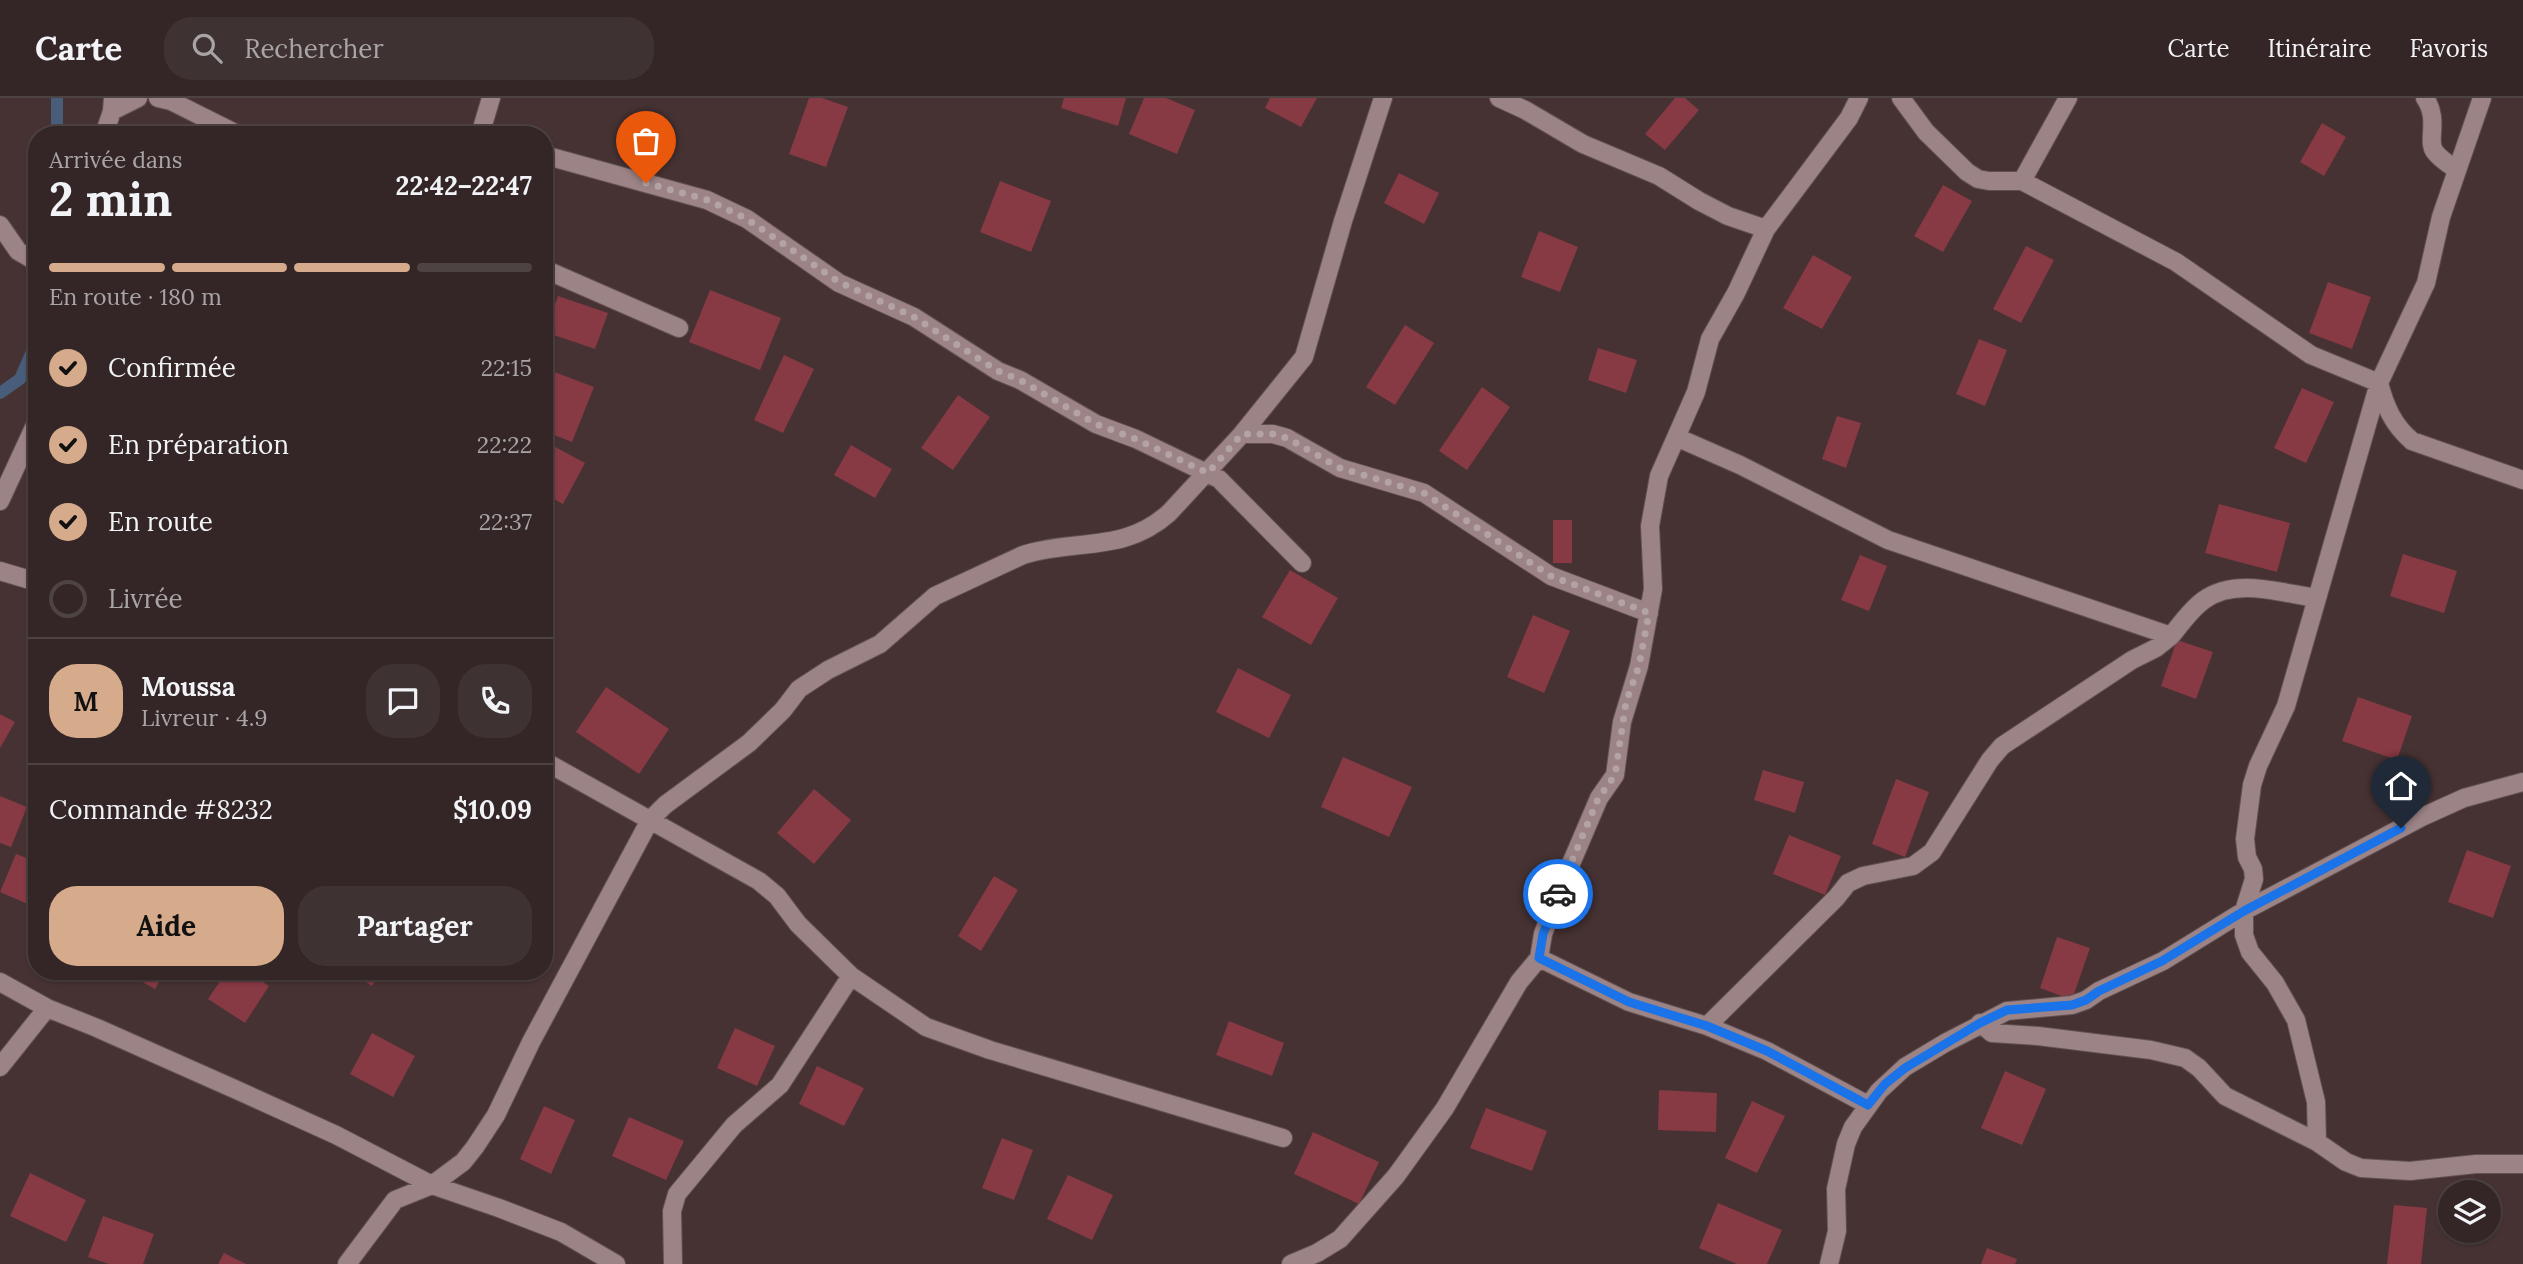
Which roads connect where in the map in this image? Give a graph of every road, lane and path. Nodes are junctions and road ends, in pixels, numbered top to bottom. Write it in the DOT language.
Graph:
graph roads {
  1 [pos="138,98"];
  2 [pos="158,98"];
  3 [pos="491,98"];
  4 [pos="1383,98"];
  5 [pos="1499,98"];
  6 [pos="1859,98"];
  7 [pos="1900,98"];
  8 [pos="2068,98"];
  9 [pos="2425,98"];
  10 [pos="2482,98"];
  11 [pos="113,104"];
  12 [pos="107,126"];
  13 [pos="220,126"];
  14 [pos="483,126"];
  15 [pos="553,157"];
  16 [pos="2457,170"];
  17 [pos="2022,181"];
  18 [pos="0,225"];
  19 [pos="1766,229"];
  20 [pos="28,257"];
  21 [pos="553,274"];
  22 [pos="679,328"];
  23 [pos="2379,383"];
  24 [pos="1242,434"];
  25 [pos="1676,437"];
  26 [pos="28,441"];
  27 [pos="1208,473"];
  28 [pos="2523,480"];
  29 [pos="0,502"];
  30 [pos="1302,563"];
  31 [pos="0,571"];
  32 [pos="28,579"];
  33 [pos="2316,598"];
  34 [pos="1649,613"];
  35 [pos="2171,636"];
  36 [pos="553,766"];
  37 [pos="2523,782"];
  38 [pos="650,820"];
  39 [pos="2244,911"];
  40 [pos="1539,958"];
  41 [pos="851,976"];
  42 [pos="0,982"];
  43 [pos="47,1009"];
  44 [pos="1980,1023"];
  45 [pos="1707,1026"];
  46 [pos="0,1067"];
  47 [pos="1868,1105"];
  48 [pos="1283,1138"];
  49 [pos="2317,1142"];
  50 [pos="2523,1164"];
  51 [pos="432,1185"];
  52 [pos="347,1264"];
  53 [pos="616,1264"];
  54 [pos="673,1264"];
  55 [pos="1291,1264"];
  56 [pos="1829,1264"];
  1 -- 11 [label="street"];
  2 -- 13 [label="street"];
  3 -- 14 [label="street"];
  4 -- 24 [label="street"];
  5 -- 19 [label="street"];
  6 -- 19 [label="street"];
  7 -- 17 [label="street"];
  8 -- 17 [label="street"];
  9 -- 16 [label="street"];
  10 -- 16 [label="street"];
  11 -- 12 [label="street"];
  15 -- 27 [label="street"];
  16 -- 23 [label="street"];
  17 -- 23 [label="street"];
  18 -- 20 [label="street"];
  19 -- 25 [label="street"];
  21 -- 22 [label="street"];
  23 -- 28 [label="street"];
  23 -- 33 [label="street"];
  24 -- 27 [label="street"];
  24 -- 34 [label="street"];
  25 -- 34 [label="street"];
  25 -- 35 [label="street"];
  26 -- 29 [label="street"];
  27 -- 30 [label="street"];
  27 -- 38 [label="street"];
  31 -- 32 [label="street"];
  33 -- 35 [label="street"];
  33 -- 39 [label="street"];
  34 -- 40 [label="street"];
  35 -- 45 [label="street"];
  36 -- 38 [label="street"];
  37 -- 39 [label="street"];
  38 -- 41 [label="street"];
  38 -- 51 [label="street"];
  39 -- 44 [label="street"];
  39 -- 49 [label="street"];
  40 -- 45 [label="street"];
  40 -- 55 [label="street"];
  41 -- 48 [label="street"];
  41 -- 54 [label="street"];
  42 -- 43 [label="street"];
  43 -- 46 [label="street"];
  43 -- 51 [label="street"];
  44 -- 47 [label="street"];
  44 -- 49 [label="street"];
  45 -- 47 [label="street"];
  47 -- 56 [label="street"];
  49 -- 50 [label="street"];
  51 -- 52 [label="street"];
  51 -- 53 [label="street"];
}
